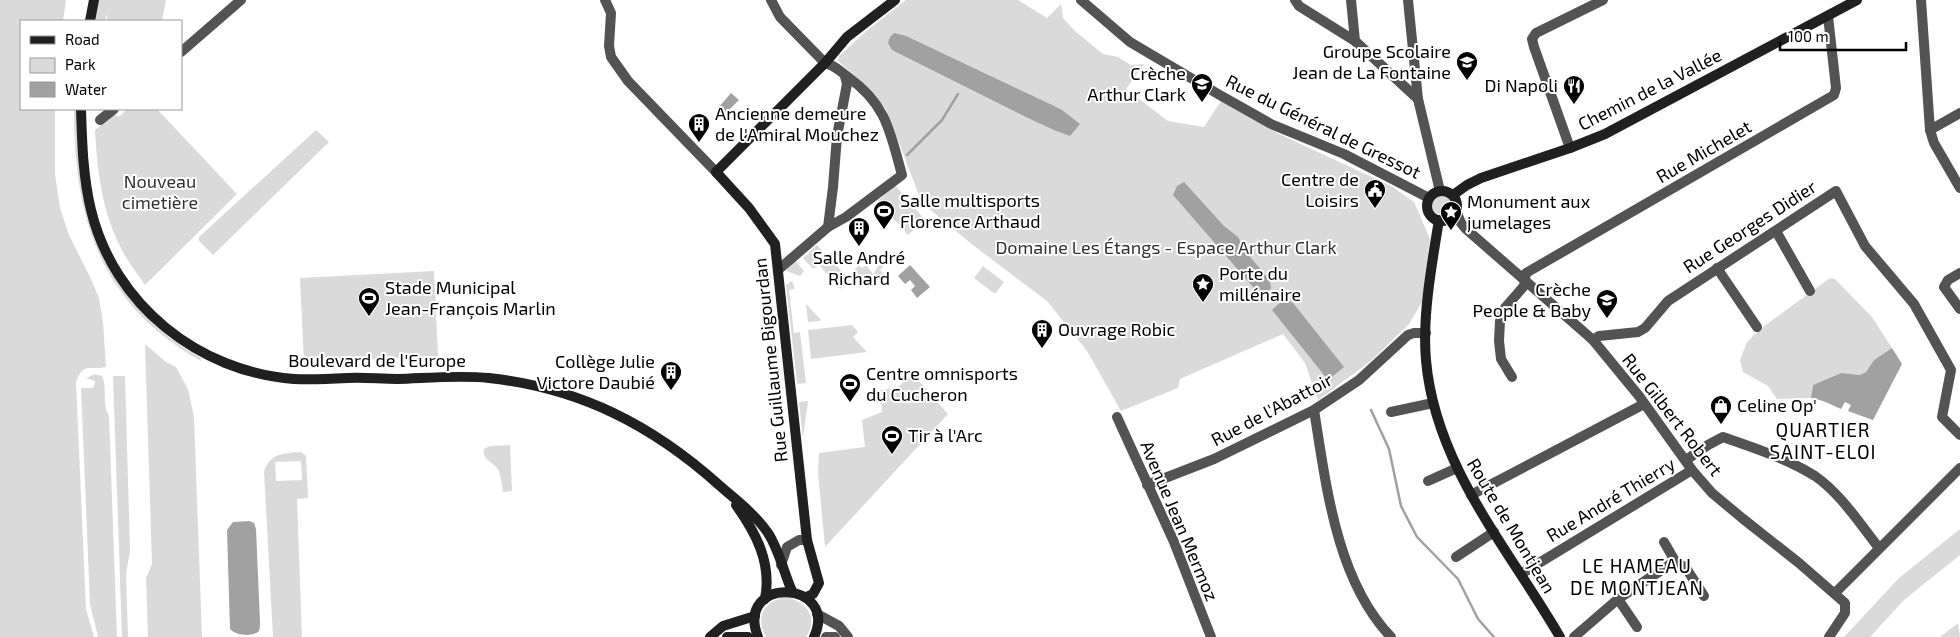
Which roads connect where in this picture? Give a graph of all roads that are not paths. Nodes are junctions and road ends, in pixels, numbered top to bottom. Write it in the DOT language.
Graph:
graph roads {
  1 [pos="94,0"];
  2 [pos="241,0"];
  3 [pos="605,0"];
  4 [pos="771,0"];
  5 [pos="895,0"];
  6 [pos="1081,0"];
  7 [pos="1295,0"];
  8 [pos="1351,0"];
  9 [pos="1408,0"];
  10 [pos="1603,0"];
  11 [pos="1857,0"];
  12 [pos="1921,0"];
  13 [pos="1828,16"];
  14 [pos="90,20"];
  15 [pos="1355,40"];
  16 [pos="182,51"];
  17 [pos="825,63"];
  18 [pos="846,76"];
  19 [pos="1418,99"];
  20 [pos="81,110"];
  21 [pos="113,110"];
  22 [pos="1960,113"];
  23 [pos="100,120"];
  24 [pos="1930,130"];
  25 [pos="1570,148"];
  26 [pos="716,172"];
  27 [pos="1960,188"];
  28 [pos="1440,191"];
  29 [pos="1453,195"];
  30 [pos="1429,198"];
  31 [pos="1456,211"];
  32 [pos="1438,220"];
  33 [pos="828,227"];
  34 [pos="1776,231"];
  35 [pos="1717,268"];
  36 [pos="778,270"];
  37 [pos="1960,273"];
  38 [pos="1524,280"];
  39 [pos="1810,291"];
  40 [pos="1960,309"];
  41 [pos="1757,327"];
  42 [pos="1426,333"];
  43 [pos="1593,340"];
  44 [pos="1512,377"];
  45 [pos="1433,403"];
  46 [pos="1644,404"];
  47 [pos="1314,410"];
  48 [pos="1391,412"];
  49 [pos="1117,417"];
  50 [pos="1960,435"];
  51 [pos="1686,460"];
  52 [pos="1457,468"];
  53 [pos="1960,468"];
  54 [pos="1692,470"];
  55 [pos="1428,481"];
  56 [pos="1147,485"];
  57 [pos="725,490"];
  58 [pos="1471,495"];
  59 [pos="1494,532"];
  60 [pos="807,540"];
  61 [pos="1664,542"];
  62 [pos="1879,548"];
  63 [pos="1456,557"];
  64 [pos="1675,561"];
  65 [pos="781,564"];
  66 [pos="1521,574"];
  67 [pos="792,591"];
  68 [pos="1834,593"];
  69 [pos="1704,596"];
  70 [pos="806,598"];
  71 [pos="765,599"];
  72 [pos="1618,599"];
  73 [pos="817,614"];
  74 [pos="755,616"];
  75 [pos="1637,627"];
  76 [pos="710,637"];
  77 [pos="726,637"];
  78 [pos="748,637"];
  79 [pos="758,637"];
  80 [pos="814,637"];
  81 [pos="826,637"];
  82 [pos="835,637"];
  83 [pos="848,637"];
  84 [pos="1211,637"];
  85 [pos="1391,637"];
  86 [pos="1559,637"];
  87 [pos="1574,637"];
  88 [pos="1829,637"];
  1 -- 14 [label="street"];
  2 -- 16 [label="street"];
  3 -- 26 [label="street, Rue Guillaume Bigourdan"];
  4 -- 17 [label="street"];
  5 -- 17 [label="street"];
  6 -- 30 [label="street, Rue du Général de Gressot"];
  7 -- 15 [label="street"];
  8 -- 15 [label="street"];
  9 -- 19 [label="street"];
  10 -- 25 [label="street"];
  11 -- 13 [label="street, Chemin de la Vallée"];
  12 -- 24 [label="street"];
  13 -- 25 [label="street, Chemin de la Vallée"];
  13 -- 38 [label="street, Rue Michelet"];
  15 -- 19 [label="street"];
  17 -- 18 [label="street"];
  17 -- 26 [label="street"];
  18 -- 33 [label="street"];
  18 -- 33 [label="street"];
  19 -- 28 [label="street"];
  20 -- 57 [label="street, Boulevard de l'Europe"];
  21 -- 23 [label="street"];
  22 -- 24 [label="street"];
  24 -- 27 [label="street"];
  25 -- 29 [label="street, Chemin de la Vallée"];
  26 -- 36 [label="street, Rue Guillaume Bigourdan"];
  28 -- 29 [label="street"];
  28 -- 30 [label="street"];
  29 -- 31 [label="street"];
  30 -- 32 [label="street"];
  31 -- 32 [label="street"];
  31 -- 38 [label="street, Rue Gilbert Robert"];
  32 -- 42 [label="street, Route de Montjean"];
  33 -- 36 [label="street"];
  34 -- 35 [label="street, Rue Georges Didier"];
  34 -- 39 [label="street"];
  34 -- 50 [label="street, Rue Georges Didier"];
  35 -- 41 [label="street"];
  35 -- 43 [label="street, Rue Georges Didier"];
  36 -- 60 [label="street, Rue Guillaume Bigourdan"];
  37 -- 40 [label="street"];
  38 -- 43 [label="street, Rue Gilbert Robert"];
  38 -- 44 [label="street"];
  42 -- 45 [label="street, Route de Montjean"];
  42 -- 47 [label="street, Rue de l'Abattoir"];
  43 -- 46 [label="street, Rue Gilbert Robert"];
  45 -- 48 [label="street"];
  45 -- 52 [label="street, Route de Montjean"];
  46 -- 51 [label="street, Rue Gilbert Robert"];
  46 -- 58 [label="street"];
  47 -- 56 [label="street, Rue de l'Abattoir"];
  47 -- 85 [label="street"];
  49 -- 56 [label="street, Avenue Jean Mermoz"];
  51 -- 54 [label="street, Rue Gilbert Robert"];
  51 -- 62 [label="street"];
  52 -- 55 [label="street"];
  52 -- 58 [label="street, Route de Montjean"];
  53 -- 62 [label="street"];
  54 -- 66 [label="street, Rue André Thierry"];
  54 -- 68 [label="street, Rue Gilbert Robert"];
  56 -- 84 [label="street, Avenue Jean Mermoz"];
  57 -- 65 [label="street, Boulevard de l'Europe"];
  57 -- 71 [label="street, Boulevard de l'Europe"];
  58 -- 59 [label="street, Route de Montjean"];
  59 -- 63 [label="street"];
  59 -- 66 [label="street, Route de Montjean"];
  60 -- 65 [label="street"];
  60 -- 70 [label="street, Rue Guillaume Bigourdan"];
  61 -- 64 [label="street"];
  62 -- 68 [label="street"];
  64 -- 69 [label="street"];
  64 -- 72 [label="street"];
  65 -- 67 [label="street, Boulevard de l'Europe"];
  66 -- 86 [label="street, Route de Montjean"];
  67 -- 70 [label="street"];
  67 -- 71 [label="street"];
  68 -- 88 [label="street, Rue Gilbert Robert"];
  70 -- 73 [label="street"];
  71 -- 74 [label="street"];
  72 -- 75 [label="street"];
  72 -- 87 [label="street"];
  73 -- 80 [label="street"];
  73 -- 83 [label="street"];
  74 -- 76 [label="street"];
  74 -- 79 [label="street"];
  77 -- 78 [label="street"];
  81 -- 82 [label="street"];
}
